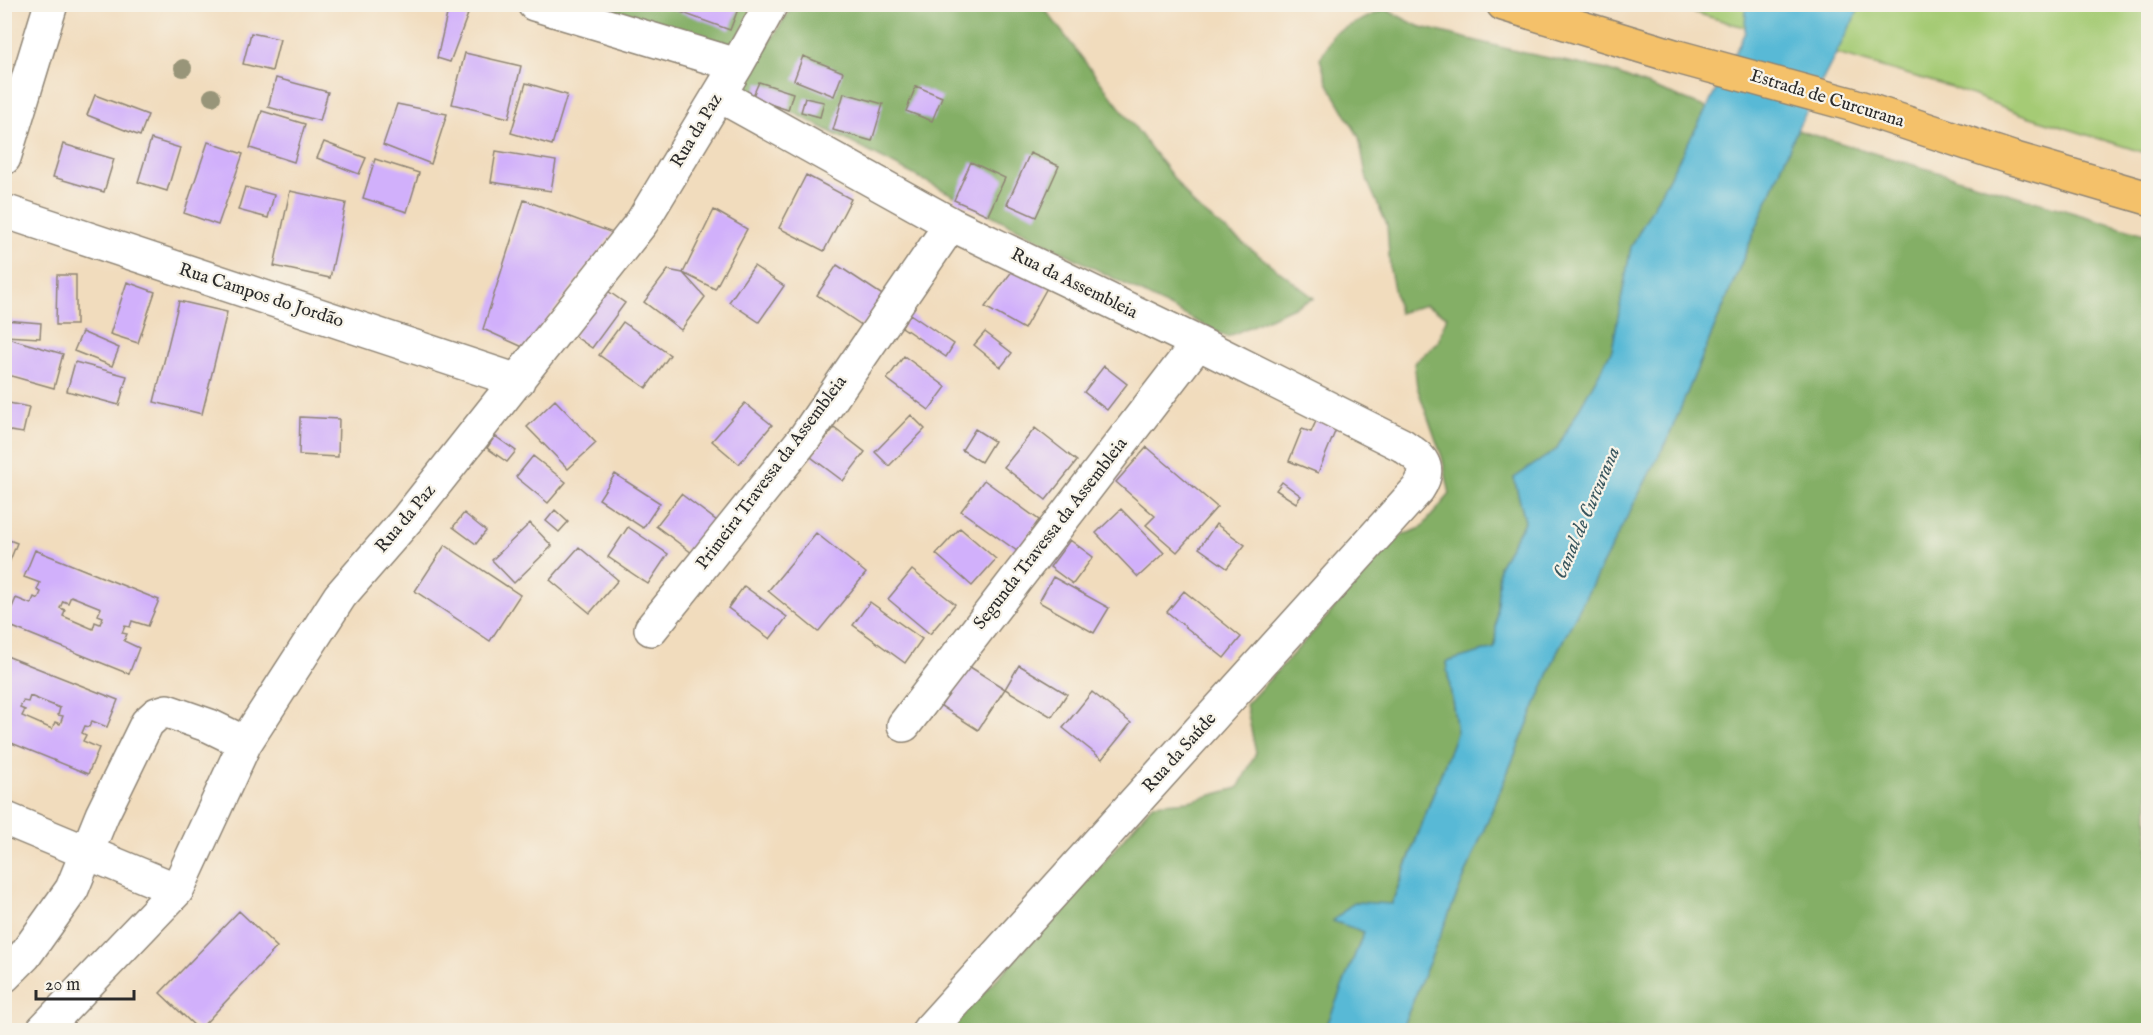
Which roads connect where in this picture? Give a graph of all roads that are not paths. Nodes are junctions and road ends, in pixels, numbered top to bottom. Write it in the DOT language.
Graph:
graph roads {
  1 [pos="51,4"];
  2 [pos="534,4"];
  3 [pos="771,4"];
  4 [pos="1503,4"];
  5 [pos="737,65"];
  6 [pos="719,95"];
  7 [pos="4,158"];
  8 [pos="2148,198"];
  9 [pos="4,212"];
  10 [pos="951,224"];
  11 [pos="1198,343"];
  12 [pos="518,381"];
  13 [pos="1425,471"];
  14 [pos="651,629"];
  15 [pos="904,725"];
  16 [pos="244,743"];
  17 [pos="4,818"];
  18 [pos="88,852"];
  19 [pos="177,890"];
  20 [pos="4,976"];
  21 [pos="43,1030"];
  22 [pos="929,1030"];
  1 -- 7 [label="street"];
  2 -- 5 [label="street"];
  3 -- 5 [label="street, Rua da Paz"];
  4 -- 8 [label="main road, Estrada de Curcurana"];
  5 -- 6 [label="street, Rua da Paz"];
  6 -- 10 [label="street, Rua da Assembleia"];
  6 -- 12 [label="street, Rua da Paz"];
  9 -- 12 [label="street, Rua Campos do Jordão"];
  10 -- 11 [label="street, Rua da Assembleia"];
  10 -- 14 [label="street, Primeira Travessa da Assembleia"];
  11 -- 13 [label="street, Rua da Assembleia"];
  11 -- 15 [label="street, Segunda Travessa da Assembleia"];
  12 -- 16 [label="street, Rua da Paz"];
  13 -- 22 [label="street, Rua da Saúde"];
  16 -- 18 [label="street"];
  16 -- 19 [label="street, Rua da Paz"];
  17 -- 18 [label="street"];
  18 -- 19 [label="street"];
  18 -- 20 [label="street"];
  19 -- 21 [label="street, Rua da Paz"];
}
